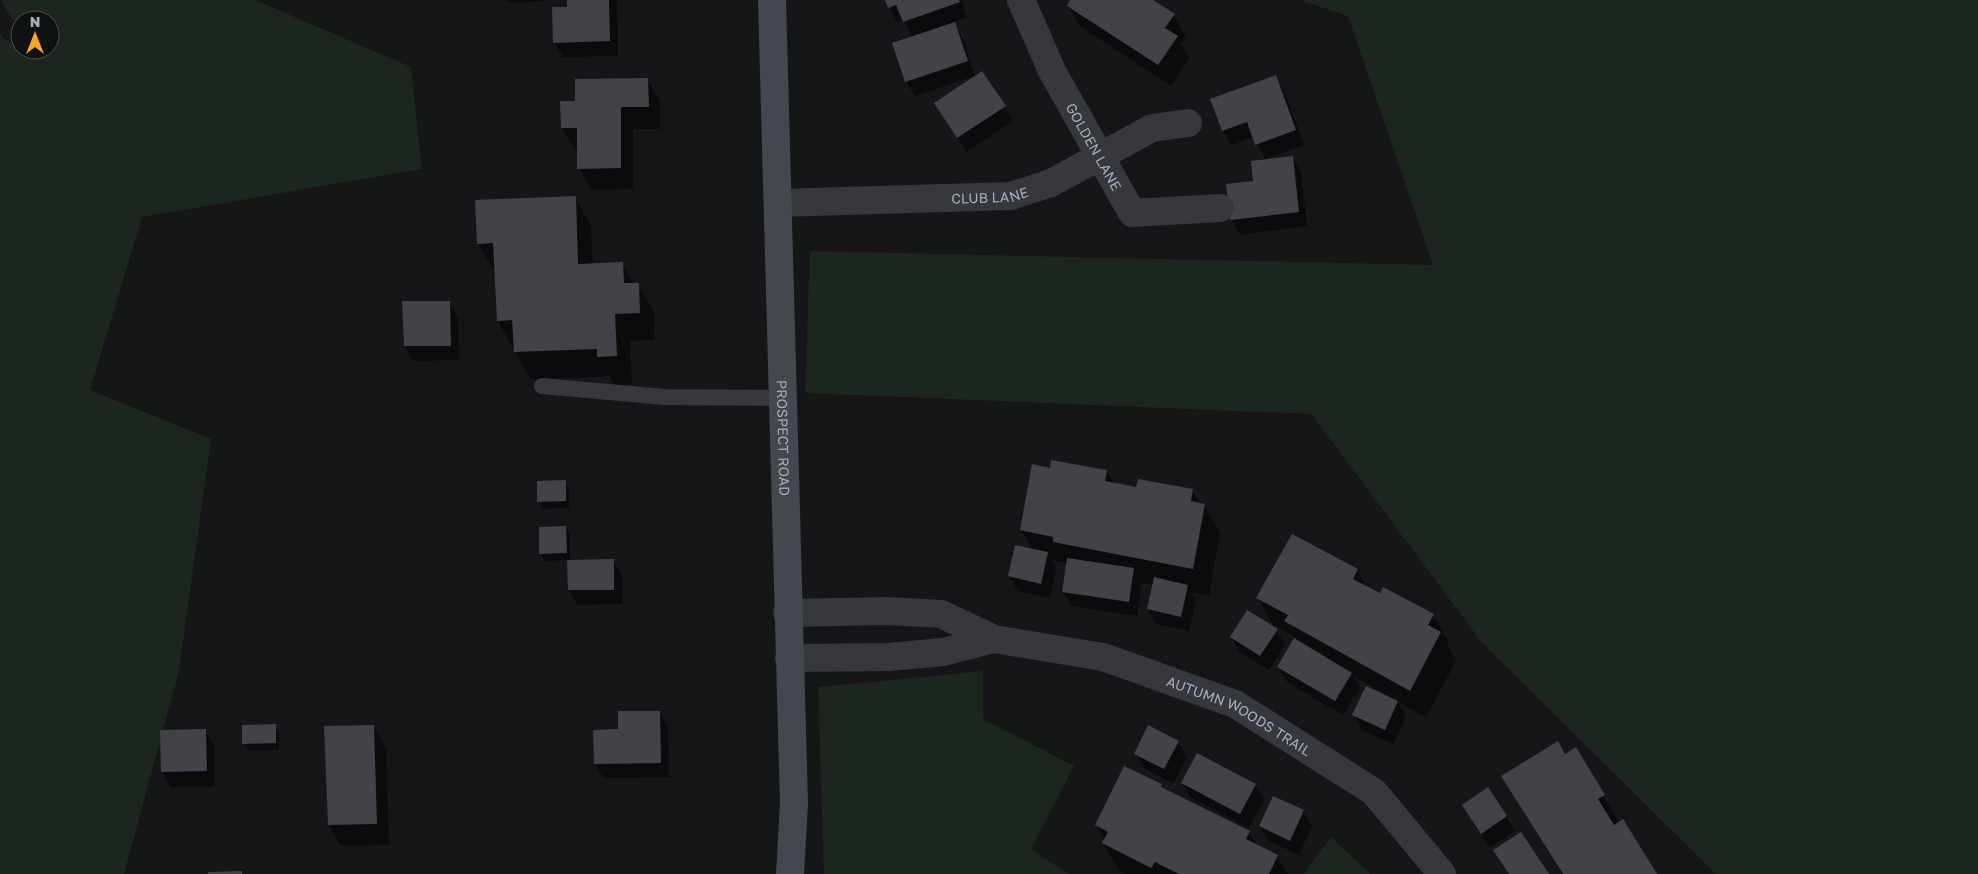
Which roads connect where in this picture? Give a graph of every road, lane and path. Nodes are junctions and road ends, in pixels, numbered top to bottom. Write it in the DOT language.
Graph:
graph roads {
  1 [pos="772,0"];
  2 [pos="1021,0"];
  3 [pos="1188,123"];
  4 [pos="1099,158"];
  5 [pos="778,203"];
  6 [pos="1220,208"];
  7 [pos="542,386"];
  8 [pos="782,398"];
  9 [pos="787,612"];
  10 [pos="994,639"];
  11 [pos="789,658"];
  12 [pos="790,874"];
  13 [pos="1442,874"];
  1 -- 5 [label="main road, PROSPECT ROAD"];
  2 -- 4 [label="street, GOLDEN LANE"];
  3 -- 4 [label="street, CLUB LANE"];
  4 -- 5 [label="street, CLUB LANE"];
  4 -- 6 [label="street, GOLDEN LANE"];
  5 -- 8 [label="main road, PROSPECT ROAD"];
  7 -- 8 [label="lane"];
  8 -- 9 [label="main road, PROSPECT ROAD"];
  9 -- 10 [label="street, AUTUMN WOODS TRAIL"];
  9 -- 11 [label="main road, PROSPECT ROAD"];
  10 -- 11 [label="street, AUTUMN WOODS TRAIL"];
  10 -- 13 [label="street, AUTUMN WOODS TRAIL"];
  11 -- 12 [label="main road, PROSPECT ROAD"];
}
